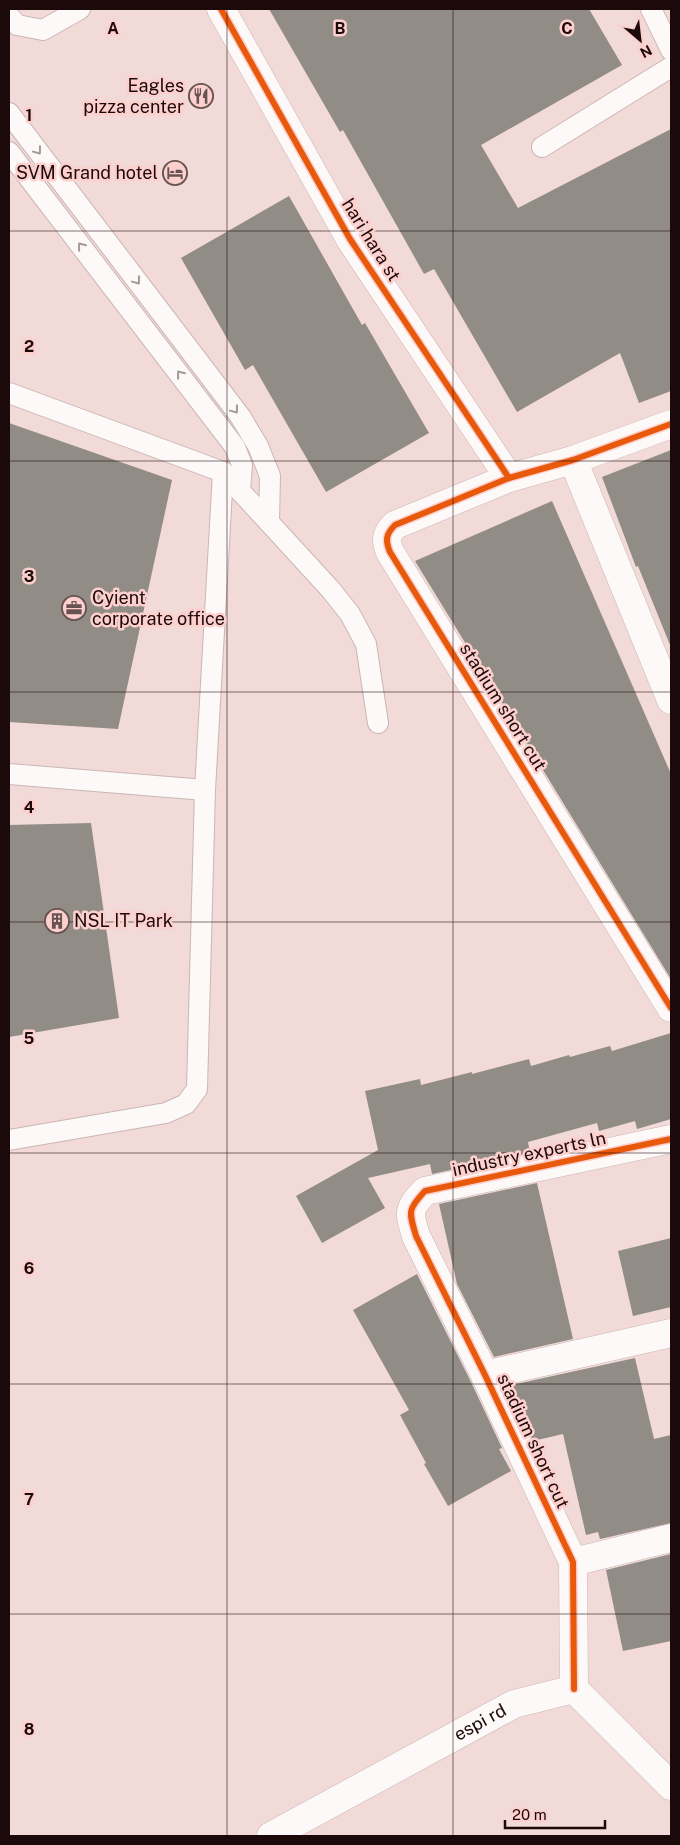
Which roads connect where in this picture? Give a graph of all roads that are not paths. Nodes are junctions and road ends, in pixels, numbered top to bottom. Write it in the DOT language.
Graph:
graph roads {
  1 [pos="80,9"];
  2 [pos="221,9"];
  3 [pos="651,9"];
  4 [pos="9,16"];
  5 [pos="671,50"];
  6 [pos="671,67"];
  7 [pos="9,113"];
  8 [pos="542,147"];
  9 [pos="9,152"];
  10 [pos="9,393"];
  11 [pos="671,424"];
  12 [pos="573,460"];
  13 [pos="223,472"];
  14 [pos="509,478"];
  15 [pos="240,491"];
  16 [pos="269,522"];
  17 [pos="671,700"];
  18 [pos="378,723"];
  19 [pos="9,774"];
  20 [pos="205,790"];
  21 [pos="671,1008"];
  22 [pos="671,1139"];
  23 [pos="9,1140"];
  24 [pos="411,1218"];
  25 [pos="671,1332"];
  26 [pos="485,1375"];
  27 [pos="671,1538"];
  28 [pos="574,1562"];
  29 [pos="574,1689"];
  30 [pos="671,1786"];
  31 [pos="271,1836"];
  1 -- 4 [label="lane"];
  2 -- 14 [label="street, hari hara st"];
  3 -- 5 [label="lane"];
  6 -- 8 [label="lane"];
  7 -- 16 [label="lane, one-way"];
  15 -- 9 [label="lane, one-way"];
  10 -- 13 [label="lane"];
  11 -- 12 [label="street"];
  12 -- 14 [label="street"];
  12 -- 17 [label="street"];
  13 -- 15 [label="lane"];
  13 -- 20 [label="lane"];
  14 -- 21 [label="street, stadium short cut"];
  15 -- 16 [label="lane"];
  16 -- 18 [label="lane"];
  19 -- 20 [label="lane"];
  20 -- 23 [label="lane"];
  22 -- 24 [label="street, industry experts ln"];
  24 -- 26 [label="street, stadium short cut"];
  25 -- 26 [label="street"];
  26 -- 28 [label="street, stadium short cut"];
  27 -- 28 [label="street"];
  28 -- 29 [label="street, stadium short cut"];
  29 -- 30 [label="street"];
  29 -- 31 [label="street, espi rd"];
}
